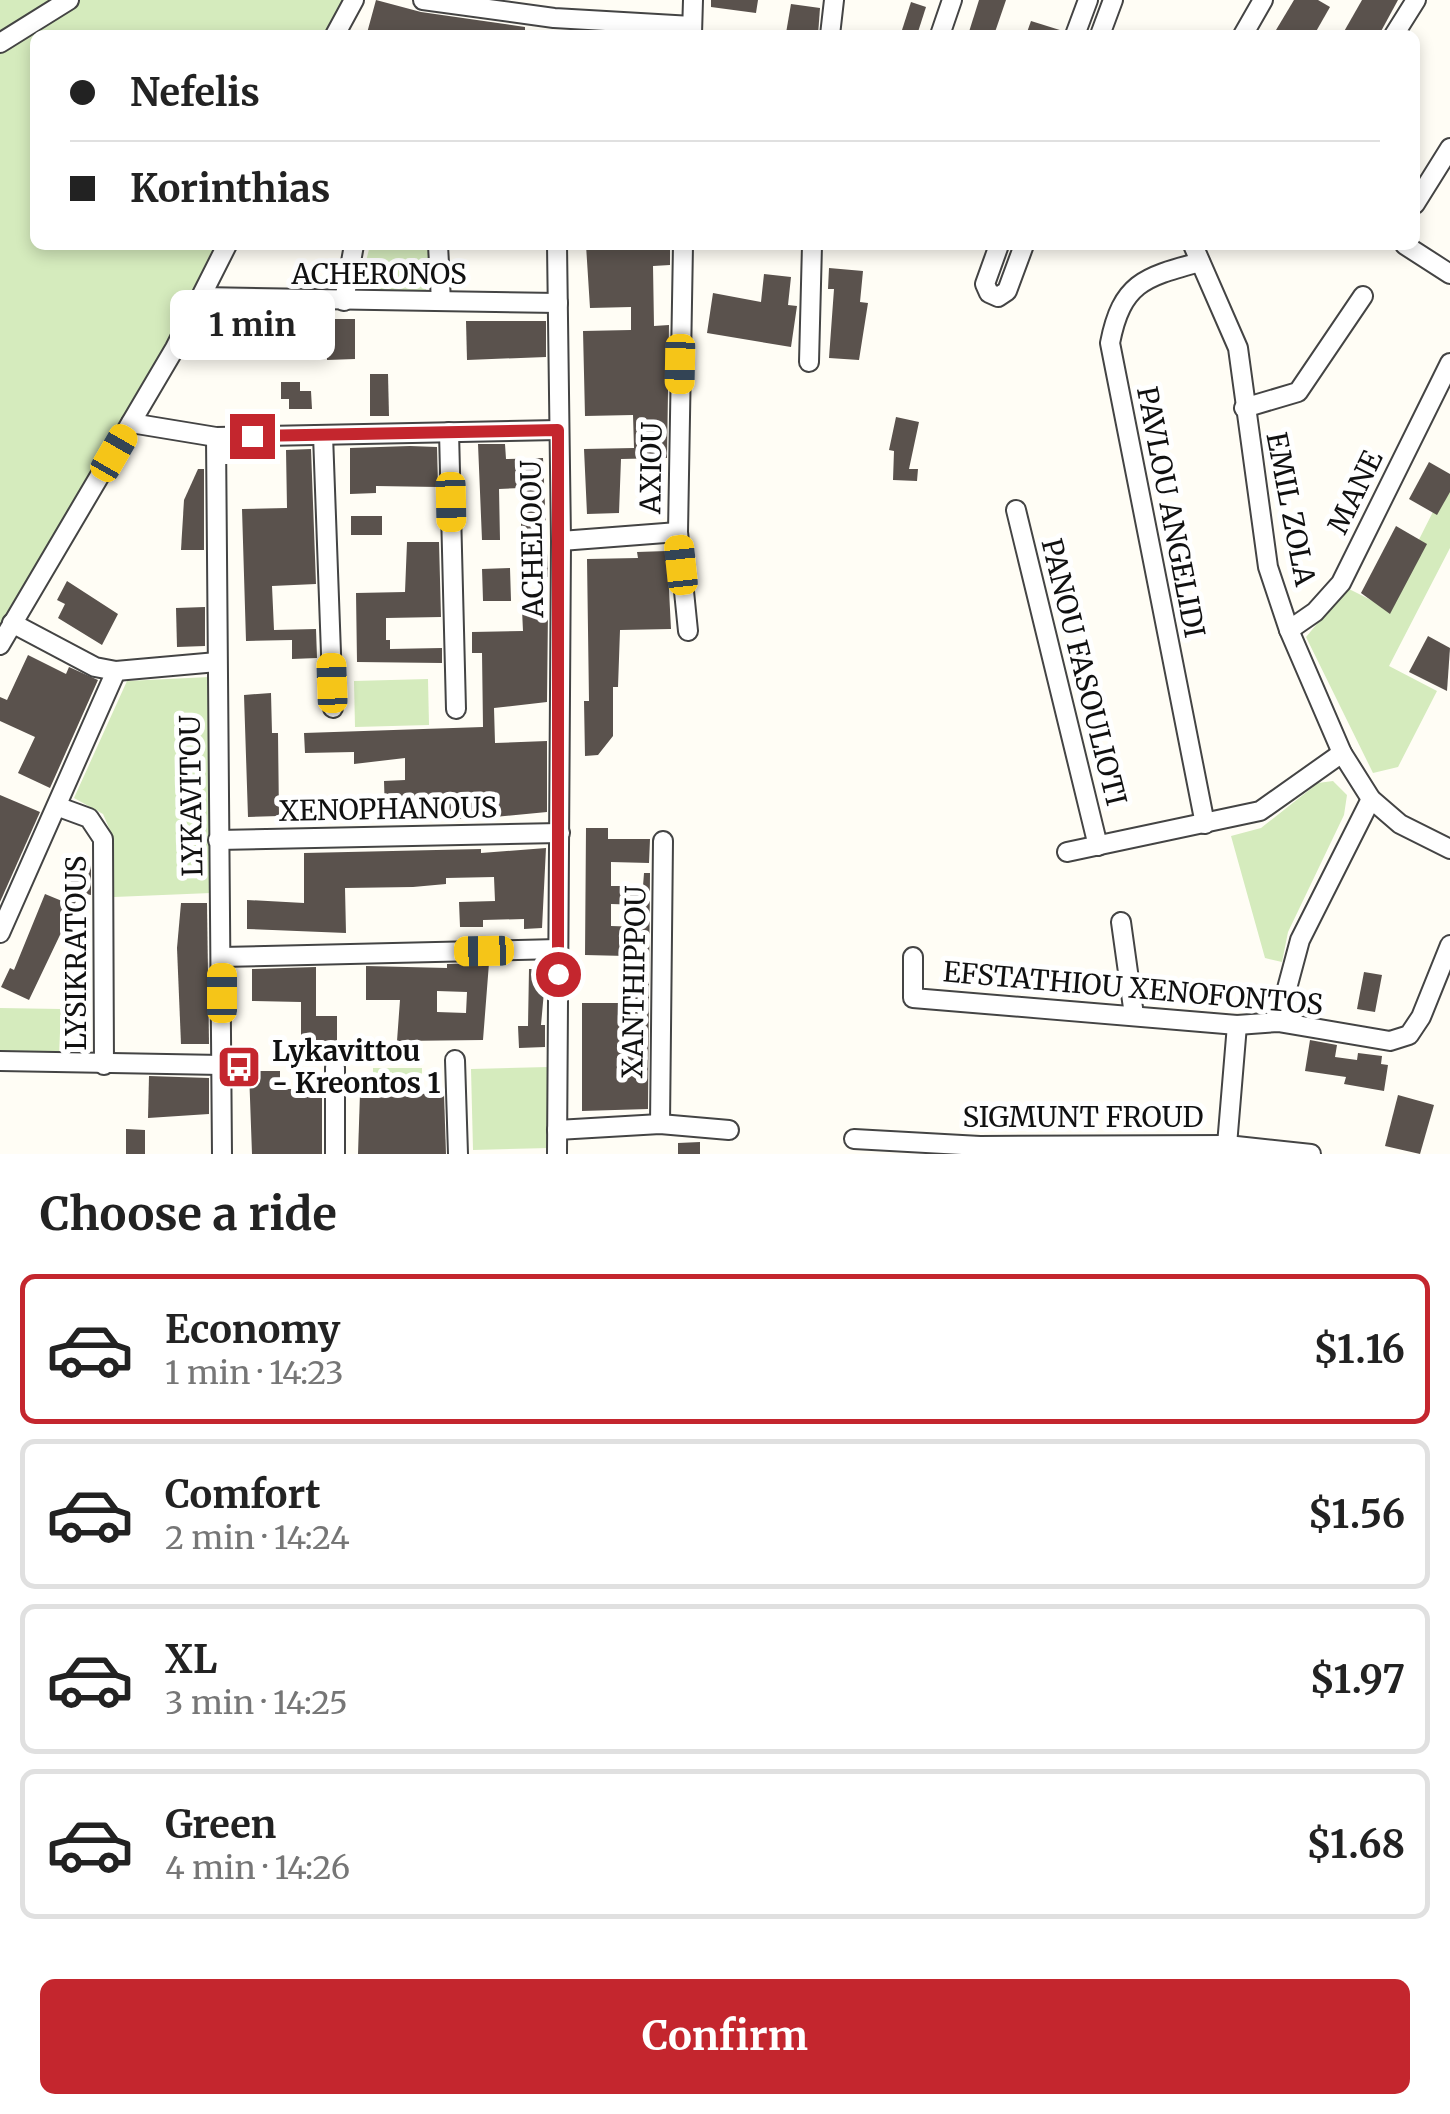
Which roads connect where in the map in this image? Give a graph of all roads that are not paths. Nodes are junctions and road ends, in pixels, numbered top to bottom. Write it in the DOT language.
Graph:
graph roads {
  1 [pos="69,0"];
  2 [pos="354,0"];
  3 [pos="423,0"];
  4 [pos="693,0"];
  5 [pos="834,0"];
  6 [pos="952,0"];
  7 [pos="1088,0"];
  8 [pos="1113,0"];
  9 [pos="1263,0"];
  10 [pos="1416,0"];
  11 [pos="555,26"];
  12 [pos="338,30"];
  13 [pos="692,30"];
  14 [pos="831,30"];
  15 [pos="942,30"];
  16 [pos="1078,30"];
  17 [pos="1102,30"];
  18 [pos="1246,30"];
  19 [pos="1397,30"];
  20 [pos="0,43"];
  21 [pos="1450,148"];
  22 [pos="1420,196"];
  23 [pos="224,250"];
  24 [pos="353,250"];
  25 [pos="438,250"];
  26 [pos="557,250"];
  27 [pos="683,250"];
  28 [pos="812,250"];
  29 [pos="997,250"];
  30 [pos="1022,250"];
  31 [pos="1413,250"];
  32 [pos="1196,253"];
  33 [pos="1450,274"];
  34 [pos="1363,296"];
  35 [pos="201,297"];
  36 [pos="344,301"];
  37 [pos="442,301"];
  38 [pos="558,303"];
  39 [pos="810,362"];
  40 [pos="1450,363"];
  41 [pos="1244,408"];
  42 [pos="131,424"];
  43 [pos="558,430"];
  44 [pos="449,432"];
  45 [pos="216,436"];
  46 [pos="323,436"];
  47 [pos="1016,510"];
  48 [pos="678,532"];
  49 [pos="561,542"];
  50 [pos="12,624"];
  51 [pos="1289,630"];
  52 [pos="688,631"];
  53 [pos="0,645"];
  54 [pos="217,662"];
  55 [pos="116,671"];
  56 [pos="334,708"];
  57 [pos="456,709"];
  58 [pos="1342,753"];
  59 [pos="1371,799"];
  60 [pos="59,807"];
  61 [pos="1206,824"];
  62 [pos="560,832"];
  63 [pos="218,840"];
  64 [pos="663,841"];
  65 [pos="1098,846"];
  66 [pos="1450,849"];
  67 [pos="1067,852"];
  68 [pos="1121,922"];
  69 [pos="0,933"];
  70 [pos="1450,945"];
  71 [pos="558,949"];
  72 [pos="222,957"];
  73 [pos="913,957"];
  74 [pos="1134,1015"];
  75 [pos="1278,1022"];
  76 [pos="1237,1025"];
  77 [pos="455,1060"];
  78 [pos="0,1061"];
  79 [pos="104,1065"];
  80 [pos="222,1065"];
  81 [pos="334,1068"];
  82 [pos="660,1124"];
  83 [pos="557,1130"];
  84 [pos="728,1130"];
  85 [pos="854,1139"];
  86 [pos="1227,1146"];
  87 [pos="979,1150"];
  88 [pos="222,1154"];
  89 [pos="334,1154"];
  90 [pos="458,1154"];
  91 [pos="557,1154"];
  92 [pos="1311,1154"];
  1 -- 20 [label="street"];
  2 -- 12 [label="street"];
  3 -- 11 [label="street"];
  4 -- 13 [label="street"];
  5 -- 14 [label="street"];
  6 -- 15 [label="street"];
  7 -- 16 [label="street"];
  8 -- 17 [label="street"];
  9 -- 18 [label="street"];
  10 -- 19 [label="street"];
  11 -- 13 [label="street"];
  21 -- 22 [label="street"];
  23 -- 35 [label="street"];
  24 -- 36 [label="street"];
  25 -- 37 [label="street"];
  26 -- 38 [label="street, ACHELOOU"];
  27 -- 48 [label="street, AXIOU"];
  28 -- 39 [label="street"];
  29 -- 30 [label="street"];
  31 -- 33 [label="street"];
  32 -- 41 [label="street, EMIL ZOLA"];
  32 -- 61 [label="street, PAVLOU ANGELIDI"];
  34 -- 41 [label="street"];
  35 -- 36 [label="street, ACHERONOS"];
  35 -- 42 [label="street"];
  36 -- 37 [label="street, ACHERONOS"];
  37 -- 38 [label="street, ACHERONOS"];
  38 -- 43 [label="street, ACHELOOU"];
  40 -- 51 [label="street, MANE"];
  41 -- 51 [label="street, EMIL ZOLA"];
  42 -- 45 [label="street"];
  42 -- 50 [label="street"];
  43 -- 44 [label="street"];
  43 -- 49 [label="street, ACHELOOU"];
  44 -- 46 [label="street"];
  44 -- 57 [label="street"];
  45 -- 46 [label="street"];
  45 -- 54 [label="street, LYKAVITOU"];
  46 -- 56 [label="street"];
  47 -- 65 [label="street, PANOU FASOULIOTI"];
  48 -- 49 [label="street"];
  48 -- 52 [label="street, AXIOU"];
  49 -- 62 [label="street, ACHELOOU"];
  50 -- 53 [label="street"];
  50 -- 55 [label="street"];
  51 -- 58 [label="street, EMIL ZOLA"];
  54 -- 55 [label="street"];
  54 -- 63 [label="street, LYKAVITOU"];
  55 -- 60 [label="street"];
  58 -- 59 [label="street, EMIL ZOLA"];
  58 -- 61 [label="street"];
  59 -- 66 [label="street, EMIL ZOLA"];
  59 -- 75 [label="street"];
  60 -- 69 [label="street"];
  60 -- 79 [label="street, LYSIKRATOUS"];
  61 -- 65 [label="street"];
  62 -- 63 [label="street, XENOPHANOUS"];
  62 -- 71 [label="street, ACHELOOU"];
  63 -- 72 [label="street, LYKAVITOU"];
  64 -- 82 [label="street, XANTHIPPOU"];
  65 -- 67 [label="street"];
  68 -- 74 [label="street"];
  70 -- 75 [label="street, EFSTATHIOU XENOFONTOS"];
  71 -- 72 [label="street"];
  71 -- 83 [label="street, ACHELOOU"];
  72 -- 80 [label="street, LYKAVITOU"];
  73 -- 74 [label="street, EFSTATHIOU XENOFONTOS"];
  74 -- 76 [label="street, EFSTATHIOU XENOFONTOS"];
  75 -- 76 [label="street, EFSTATHIOU XENOFONTOS"];
  76 -- 86 [label="street"];
  77 -- 90 [label="street"];
  78 -- 79 [label="street"];
  79 -- 80 [label="street"];
  80 -- 88 [label="street, LYKAVITOU"];
  81 -- 89 [label="street"];
  82 -- 83 [label="street"];
  82 -- 84 [label="street"];
  83 -- 91 [label="street, ACHELOOU"];
  85 -- 87 [label="street, SIGMUNT FROUD"];
  86 -- 87 [label="street, SIGMUNT FROUD"];
  86 -- 92 [label="street, SIGMUNT FROUD"];
}
